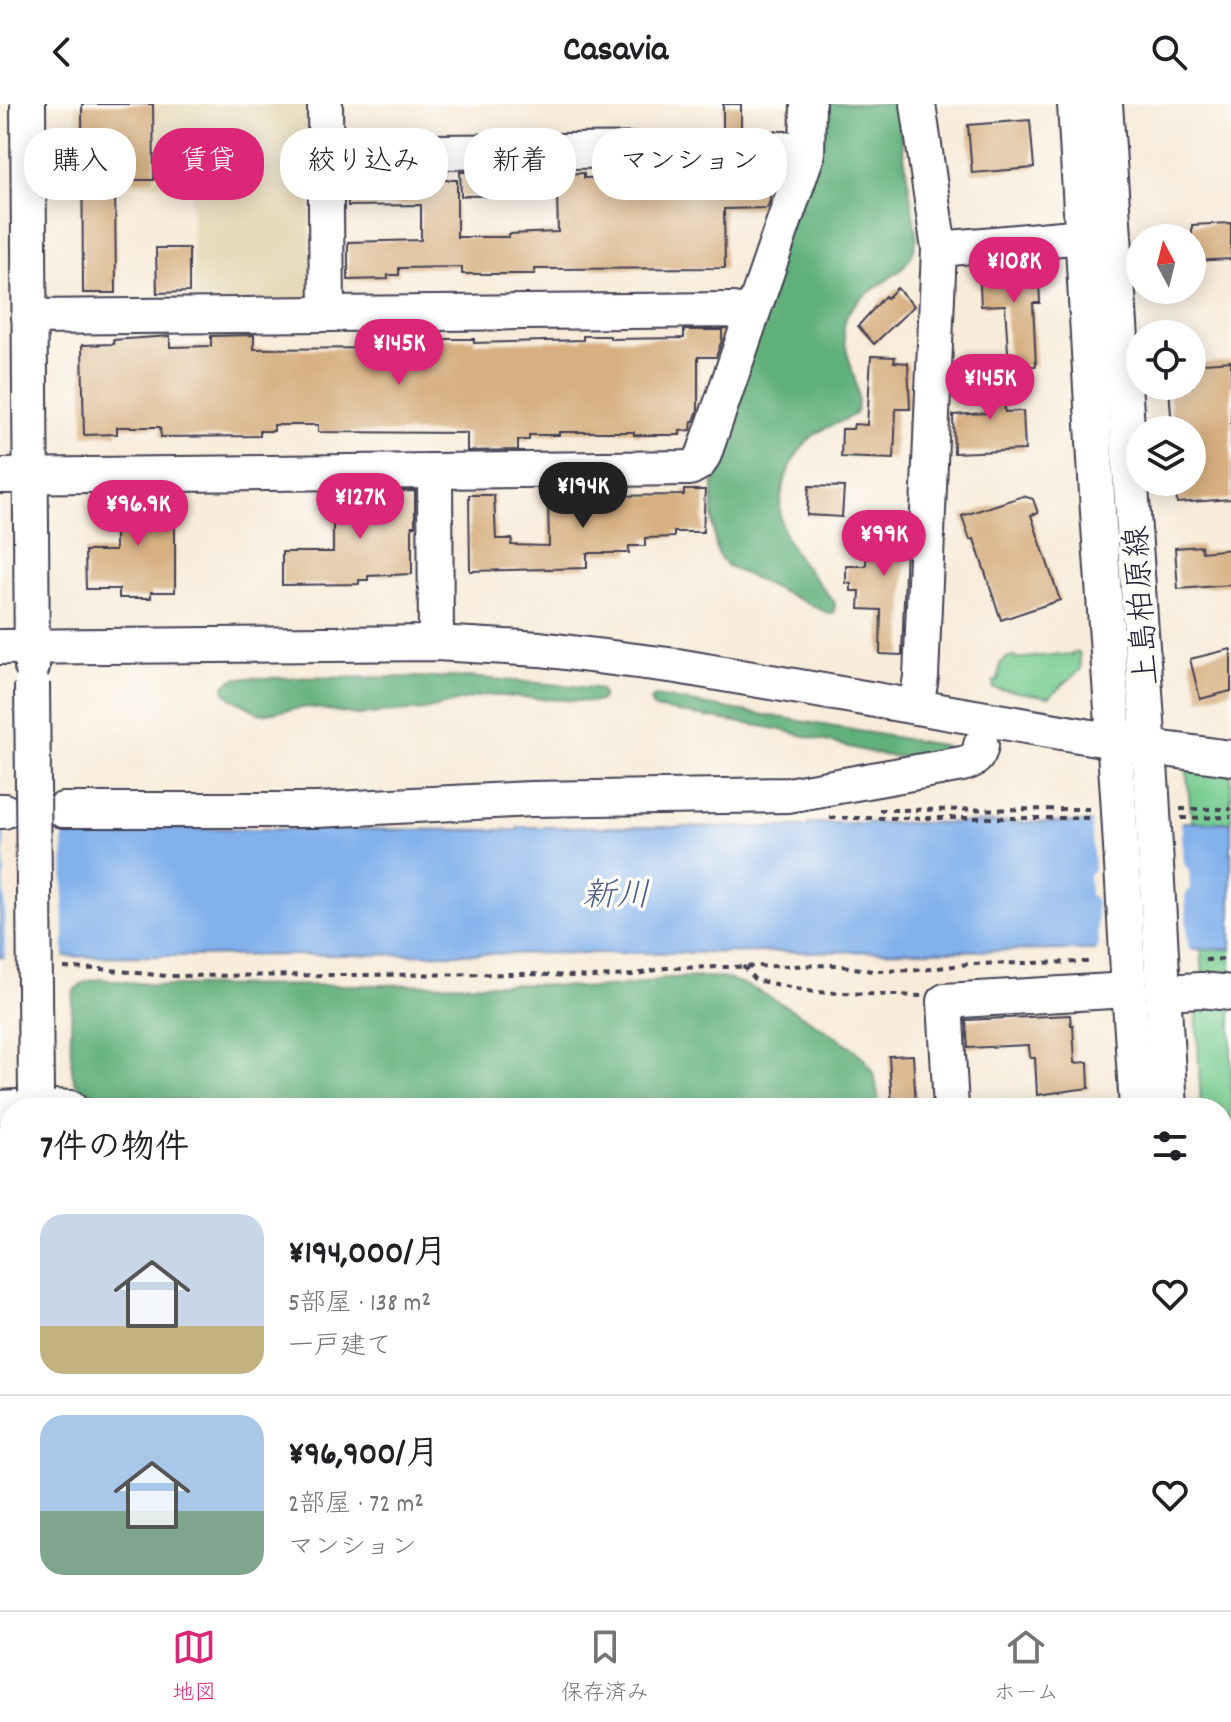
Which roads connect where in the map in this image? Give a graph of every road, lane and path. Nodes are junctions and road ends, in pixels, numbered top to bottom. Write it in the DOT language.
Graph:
graph roads {
  1 [pos="28,104"];
  2 [pos="325,104"];
  3 [pos="808,104"];
  4 [pos="918,104"];
  5 [pos="1075,104"];
  6 [pos="1105,104"];
  7 [pos="325,128"];
  8 [pos="448,152"];
  9 [pos="807,155"];
  10 [pos="14,156"];
  11 [pos="326,200"];
  12 [pos="1084,236"];
  13 [pos="939,249"];
  14 [pos="327,314"];
  15 [pos="29,317"];
  16 [pos="751,317"];
  17 [pos="435,472"];
  18 [pos="15,476"];
  19 [pos="436,643"];
  20 [pos="16,647"];
  21 [pos="916,707"];
  22 [pos="1115,741"];
  23 [pos="981,745"];
  24 [pos="1149,747"];
  25 [pos="1231,758"];
  26 [pos="1104,802"];
  27 [pos="1166,802"];
  28 [pos="1029,809"];
  29 [pos="1231,809"];
  30 [pos="63,810"];
  31 [pos="876,810"];
  32 [pos="1231,817"];
  33 [pos="824,818"];
  34 [pos="1028,818"];
  35 [pos="1091,818"];
  36 [pos="1181,818"];
  37 [pos="1231,959"];
  38 [pos="1194,960"];
  39 [pos="1094,962"];
  40 [pos="743,966"];
  41 [pos="64,968"];
  42 [pos="1128,981"];
  43 [pos="1162,982"];
  44 [pos="1231,993"];
  45 [pos="945,1001"];
  46 [pos="36,1098"];
  47 [pos="950,1098"];
  48 [pos="1136,1098"];
  49 [pos="1169,1098"];
  1 -- 10 [label="street"];
  2 -- 7 [label="street"];
  3 -- 9 [label="street"];
  4 -- 13 [label="street"];
  5 -- 12 [label="street, 上島柏原線"];
  6 -- 24 [label="street, 上島柏原線"];
  8 -- 9 [label="street"];
  9 -- 16 [label="street"];
  10 -- 15 [label="street"];
  11 -- 14 [label="street"];
  12 -- 13 [label="street"];
  12 -- 22 [label="street, 上島柏原線"];
  13 -- 21 [label="street"];
  14 -- 15 [label="street"];
  14 -- 16 [label="street"];
  15 -- 18 [label="street"];
  16 -- 17 [label="street"];
  17 -- 18 [label="street"];
  17 -- 19 [label="street"];
  18 -- 20 [label="street"];
  19 -- 20 [label="street"];
  19 -- 21 [label="street"];
  20 -- 46 [label="street, bridge"];
  21 -- 22 [label="street"];
  22 -- 24 [label="street"];
  22 -- 26 [label="street, 上島柏原線"];
  23 -- 30 [label="street"];
  24 -- 25 [label="street"];
  24 -- 27 [label="street, 上島柏原線"];
  26 -- 28 [label="path"];
  26 -- 42 [label="street, 上島柏原線, bridge"];
  27 -- 29 [label="path"];
  27 -- 43 [label="street, 上島柏原線, bridge"];
  28 -- 31 [label="path"];
  28 -- 34 [label="path"];
  32 -- 36 [label="path"];
  33 -- 34 [label="path"];
  34 -- 35 [label="path"];
  37 -- 38 [label="path"];
  39 -- 40 [label="path"];
  40 -- 41 [label="path"];
  40 -- 45 [label="path"];
  42 -- 45 [label="street"];
  42 -- 48 [label="street, 上島柏原線"];
  43 -- 44 [label="street"];
  43 -- 49 [label="street, 上島柏原線"];
  45 -- 47 [label="street"];
}
